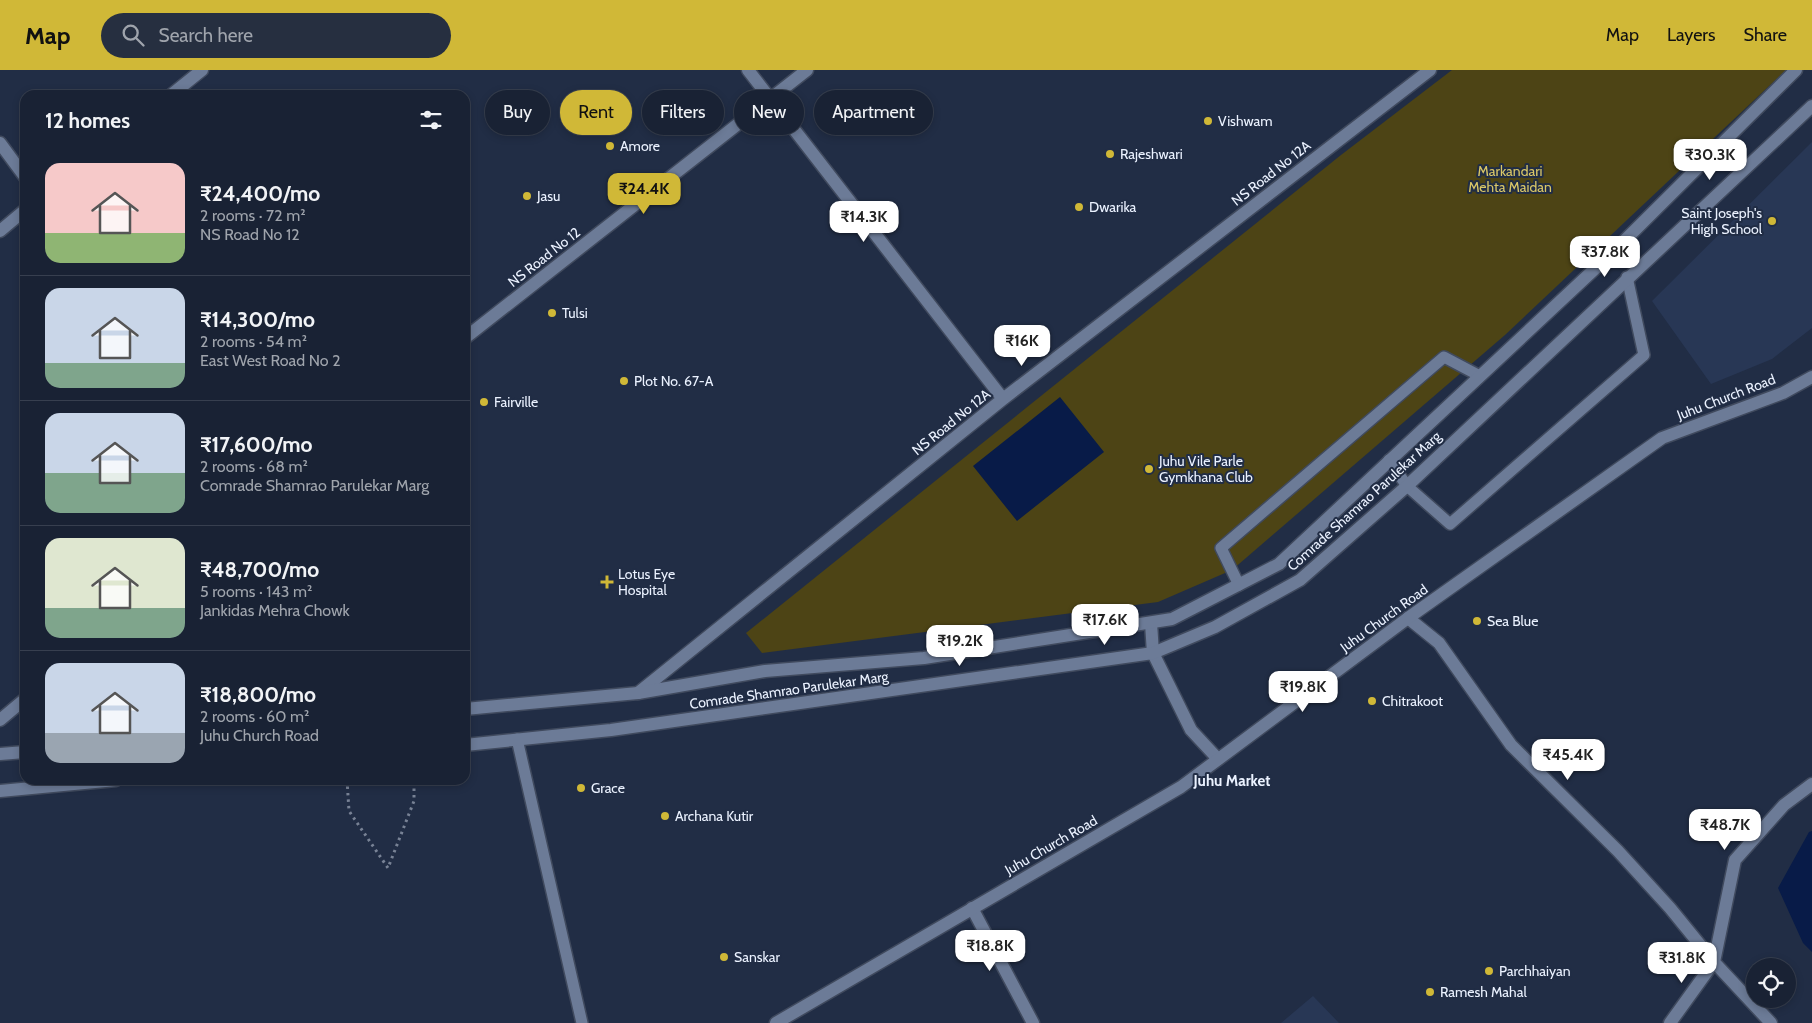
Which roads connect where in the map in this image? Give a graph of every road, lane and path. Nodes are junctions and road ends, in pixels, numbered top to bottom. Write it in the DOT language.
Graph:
graph roads {
  1 [pos="202,70"];
  2 [pos="748,70"];
  3 [pos="807,70"];
  4 [pos="1430,70"];
  5 [pos="1796,70"];
  6 [pos="177,90"];
  7 [pos="763,90"];
  8 [pos="781,90"];
  9 [pos="1812,106"];
  10 [pos="734,127"];
  11 [pos="798,135"];
  12 [pos="0,143"];
  13 [pos="20,170"];
  14 [pos="20,214"];
  15 [pos="0,231"];
  16 [pos="1627,277"];
  17 [pos="470,334"];
  18 [pos="1480,376"];
  19 [pos="1812,377"];
  20 [pos="1003,399"];
  21 [pos="1389,460"];
  22 [pos="1406,486"];
  23 [pos="1239,585"];
  24 [pos="1408,618"];
  25 [pos="1151,623"];
  26 [pos="1153,653"];
  27 [pos="638,692"];
  28 [pos="20,703"];
  29 [pos="470,709"];
  30 [pos="0,720"];
  31 [pos="517,739"];
  32 [pos="470,744"];
  33 [pos="20,752"];
  34 [pos="0,754"];
  35 [pos="1218,759"];
  36 [pos="1812,784"];
  37 [pos="58,785"];
  38 [pos="346,785"];
  39 [pos="414,785"];
  40 [pos="0,790"];
  41 [pos="972,908"];
  42 [pos="1714,962"];
  43 [pos="582,1023"];
  44 [pos="776,1023"];
  45 [pos="1033,1023"];
  46 [pos="1670,1023"];
  47 [pos="1770,1023"];
  1 -- 6 [label="street"];
  2 -- 7 [label="street"];
  3 -- 8 [label="street, NS Road No 12"];
  4 -- 20 [label="street, NS Road No 12A"];
  5 -- 18 [label="street, Comrade Shamrao Parulekar Marg"];
  9 -- 16 [label="street, Comrade Shamrao Parulekar Marg"];
  10 -- 17 [label="street, NS Road No 12"];
  11 -- 20 [label="street"];
  12 -- 13 [label="street"];
  14 -- 15 [label="street"];
  16 -- 22 [label="street, Comrade Shamrao Parulekar Marg"];
  16 -- 22 [label="lane"];
  18 -- 21 [label="street, Comrade Shamrao Parulekar Marg"];
  18 -- 23 [label="lane"];
  19 -- 24 [label="street, Juhu Church Road"];
  20 -- 27 [label="street, NS Road No 12A"];
  21 -- 22 [label="lane"];
  21 -- 23 [label="street, Comrade Shamrao Parulekar Marg"];
  22 -- 26 [label="street, Comrade Shamrao Parulekar Marg"];
  23 -- 25 [label="street, Comrade Shamrao Parulekar Marg"];
  24 -- 35 [label="street, Juhu Church Road"];
  24 -- 42 [label="street"];
  25 -- 26 [label="street"];
  25 -- 27 [label="street, Comrade Shamrao Parulekar Marg"];
  26 -- 31 [label="street, Comrade Shamrao Parulekar Marg"];
  26 -- 35 [label="street"];
  27 -- 29 [label="street, Comrade Shamrao Parulekar Marg"];
  28 -- 30 [label="street"];
  31 -- 32 [label="street, Comrade Shamrao Parulekar Marg"];
  31 -- 43 [label="lane"];
  33 -- 34 [label="street"];
  35 -- 41 [label="street, Juhu Church Road"];
  36 -- 42 [label="street"];
  37 -- 40 [label="street"];
  38 -- 39 [label="path"];
  41 -- 44 [label="street, Juhu Church Road"];
  41 -- 45 [label="street"];
  42 -- 46 [label="street"];
  42 -- 47 [label="street"];
}
